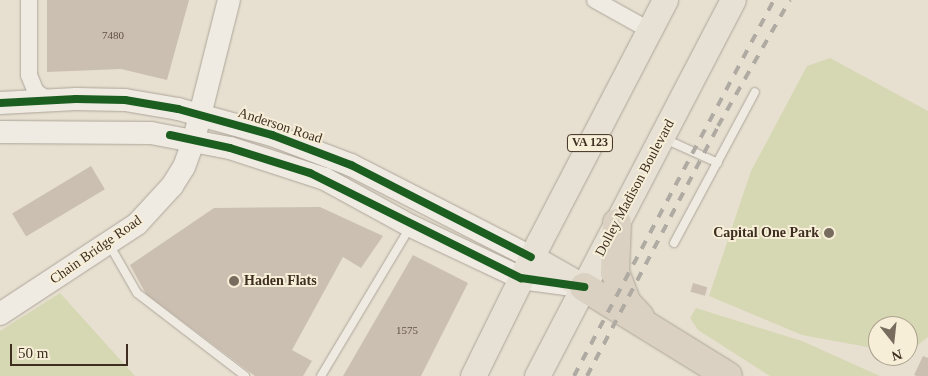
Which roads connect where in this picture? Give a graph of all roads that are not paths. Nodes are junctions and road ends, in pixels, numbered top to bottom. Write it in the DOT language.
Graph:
graph roads {
  1 [pos="29,0"];
  2 [pos="229,0"];
  3 [pos="594,0"];
  4 [pos="665,0"];
  5 [pos="733,0"];
  6 [pos="649,30"];
  7 [pos="756,92"];
  8 [pos="48,100"];
  9 [pos="0,103"];
  10 [pos="201,115"];
  11 [pos="0,132"];
  12 [pos="661,137"];
  13 [pos="194,139"];
  14 [pos="718,163"];
  15 [pos="617,223"];
  16 [pos="411,226"];
  17 [pos="108,243"];
  18 [pos="674,243"];
  19 [pos="526,267"];
  20 [pos="584,286"];
  21 [pos="0,314"];
  22 [pos="654,330"];
  23 [pos="244,376"];
  24 [pos="321,376"];
  25 [pos="473,376"];
  26 [pos="537,376"];
  27 [pos="728,376"];
  1 -- 8 [label="street"];
  2 -- 10 [label="street, Chain Bridge Road"];
  3 -- 6 [label="street"];
  4 -- 6 [label="main road, VA 123"];
  5 -- 12 [label="main road, Dolley Madison Boulevard"];
  6 -- 19 [label="main road, VA 123"];
  7 -- 14 [label="lane"];
  8 -- 9 [label="street, Anderson Road"];
  8 -- 10 [label="street, Anderson Road"];
  10 -- 13 [label="street, Chain Bridge Road"];
  10 -- 19 [label="street, Anderson Road"];
  11 -- 13 [label="street"];
  12 -- 14 [label="lane"];
  12 -- 15 [label="main road, Dolley Madison Boulevard"];
  13 -- 16 [label="street"];
  13 -- 17 [label="street, Chain Bridge Road"];
  14 -- 18 [label="lane"];
  15 -- 20 [label="main road, Dolley Madison Boulevard"];
  15 -- 22 [label="highway"];
  16 -- 19 [label="street"];
  16 -- 24 [label="lane"];
  17 -- 21 [label="street, Chain Bridge Road"];
  17 -- 23 [label="lane"];
  19 -- 20 [label="main road"];
  19 -- 25 [label="main road, VA 123"];
  20 -- 22 [label="highway"];
  20 -- 26 [label="main road, Dolley Madison Boulevard"];
  22 -- 27 [label="highway"];
}
